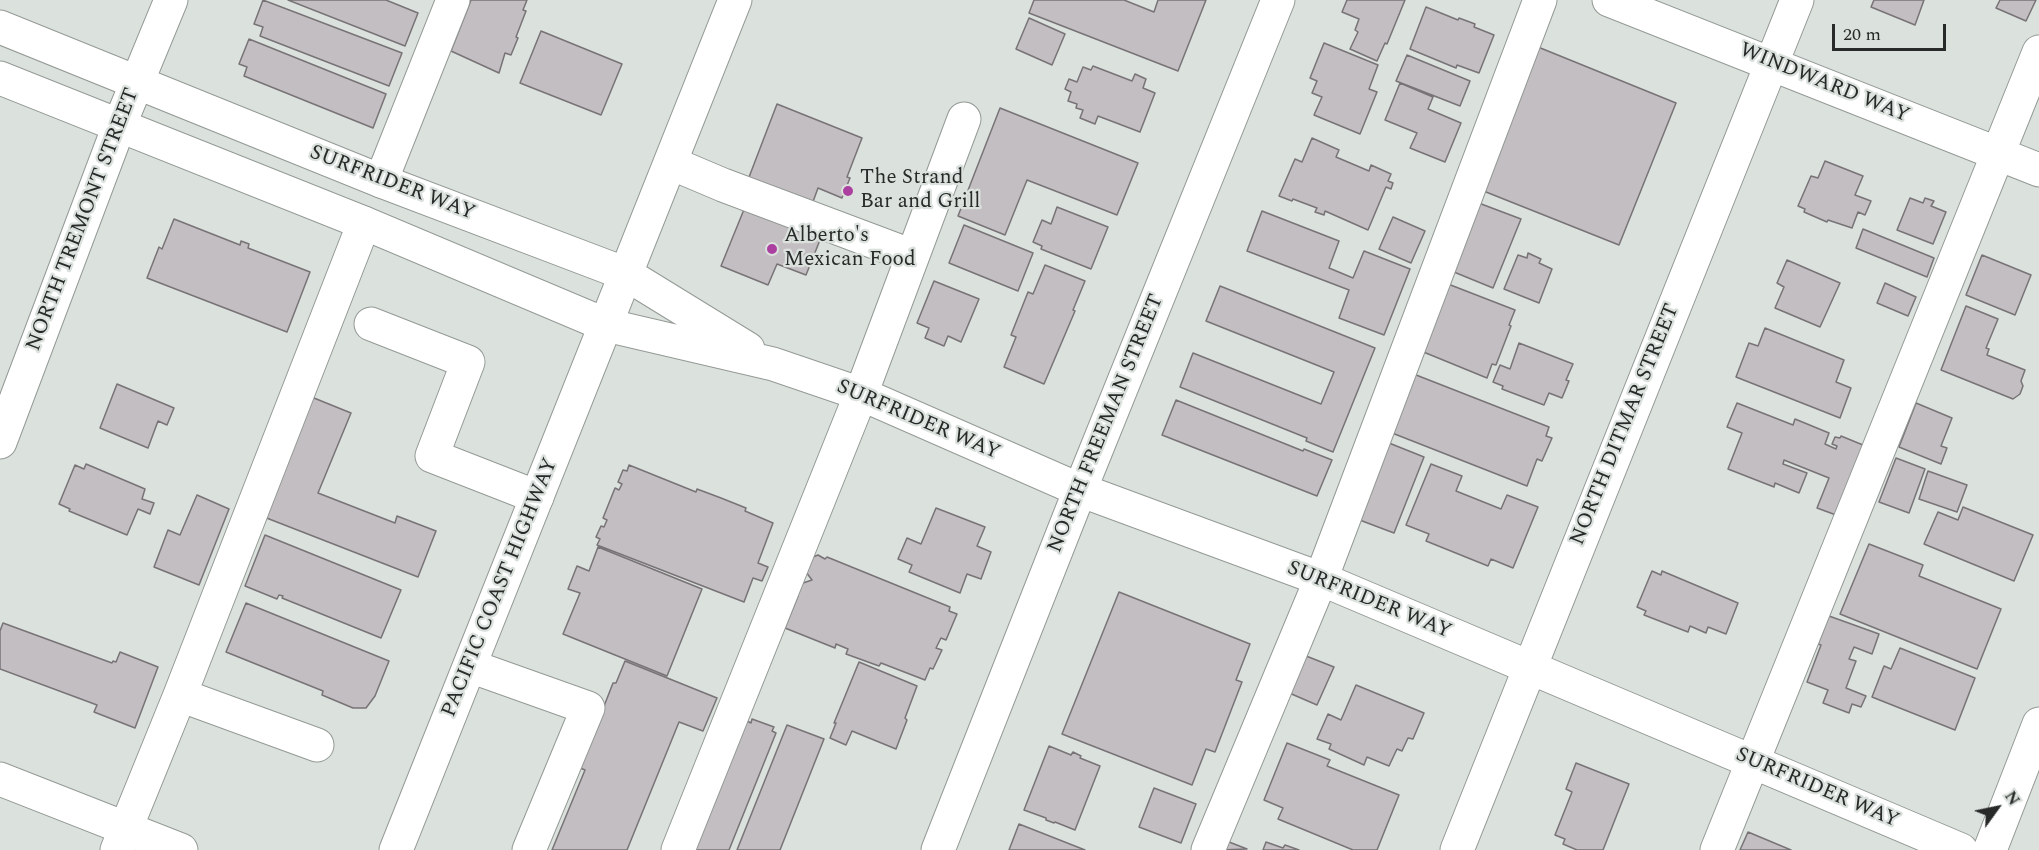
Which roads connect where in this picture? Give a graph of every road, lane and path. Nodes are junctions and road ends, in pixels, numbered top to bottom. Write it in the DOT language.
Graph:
graph roads {
  1 [pos="171,0"];
  2 [pos="453,0"];
  3 [pos="735,0"];
  4 [pos="1278,0"];
  5 [pos="1540,0"];
  6 [pos="1609,0"];
  7 [pos="1797,0"];
  8 [pos="0,27"];
  9 [pos="2039,51"];
  10 [pos="1772,63"];
  11 [pos="0,78"];
  12 [pos="136,82"];
  13 [pos="964,118"];
  14 [pos="118,126"];
  15 [pos="1997,154"];
  16 [pos="671,162"];
  17 [pos="2039,170"];
  18 [pos="381,181"];
  19 [pos="364,223"];
  20 [pos="912,256"];
  21 [pos="626,274"];
  22 [pos="371,324"];
  23 [pos="606,325"];
  24 [pos="772,364"];
  25 [pos="861,394"];
  26 [pos="0,442"];
  27 [pos="1080,490"];
  28 [pos="537,496"];
  29 [pos="1321,579"];
  30 [pos="470,666"];
  31 [pos="1529,667"];
  32 [pos="180,695"];
  33 [pos="2039,724"];
  34 [pos="317,745"];
  35 [pos="1752,761"];
  36 [pos="0,779"];
  37 [pos="121,839"];
  38 [pos="181,850"];
  39 [pos="396,850"];
  40 [pos="529,850"];
  41 [pos="678,850"];
  42 [pos="939,850"];
  43 [pos="1208,850"];
  44 [pos="1457,850"];
  45 [pos="1717,850"];
  46 [pos="1961,850"];
  47 [pos="1990,850"];
  1 -- 12 [label="street, NORTH TREMONT STREET"];
  2 -- 18 [label="street"];
  3 -- 16 [label="street"];
  4 -- 27 [label="street, NORTH FREEMAN STREET"];
  5 -- 29 [label="street"];
  6 -- 10 [label="street, WINDWARD WAY"];
  7 -- 10 [label="street, NORTH DITMAR STREET"];
  8 -- 12 [label="street, SURFRIDER WAY"];
  9 -- 15 [label="street"];
  10 -- 15 [label="street, WINDWARD WAY"];
  10 -- 31 [label="street, NORTH DITMAR STREET"];
  11 -- 14 [label="street, SURFRIDER WAY"];
  12 -- 14 [label="street, NORTH TREMONT STREET"];
  12 -- 18 [label="street, SURFRIDER WAY"];
  13 -- 20 [label="street"];
  14 -- 19 [label="street, SURFRIDER WAY"];
  14 -- 26 [label="street, NORTH TREMONT STREET"];
  15 -- 17 [label="street, WINDWARD WAY"];
  15 -- 35 [label="street"];
  16 -- 20 [label="street"];
  16 -- 21 [label="street"];
  18 -- 21 [label="street, SURFRIDER WAY"];
  19 -- 23 [label="street, SURFRIDER WAY"];
  19 -- 32 [label="street"];
  20 -- 25 [label="street"];
  21 -- 23 [label="street, PACIFIC COAST HIGHWAY"];
  21 -- 24 [label="street, SURFRIDER WAY"];
  22 -- 28 [label="street"];
  23 -- 24 [label="street, SURFRIDER WAY"];
  23 -- 28 [label="street, PACIFIC COAST HIGHWAY"];
  24 -- 25 [label="street, SURFRIDER WAY"];
  25 -- 27 [label="street, SURFRIDER WAY"];
  25 -- 41 [label="street"];
  27 -- 29 [label="street, SURFRIDER WAY"];
  27 -- 42 [label="street, NORTH FREEMAN STREET"];
  28 -- 30 [label="street, PACIFIC COAST HIGHWAY"];
  29 -- 31 [label="street, SURFRIDER WAY"];
  29 -- 43 [label="street"];
  30 -- 39 [label="street, PACIFIC COAST HIGHWAY"];
  30 -- 40 [label="street"];
  31 -- 35 [label="street, SURFRIDER WAY"];
  31 -- 44 [label="street, NORTH DITMAR STREET"];
  32 -- 34 [label="street"];
  32 -- 37 [label="street"];
  33 -- 47 [label="street"];
  35 -- 45 [label="street"];
  35 -- 46 [label="street, SURFRIDER WAY"];
  36 -- 37 [label="street"];
  37 -- 38 [label="street"];
}
